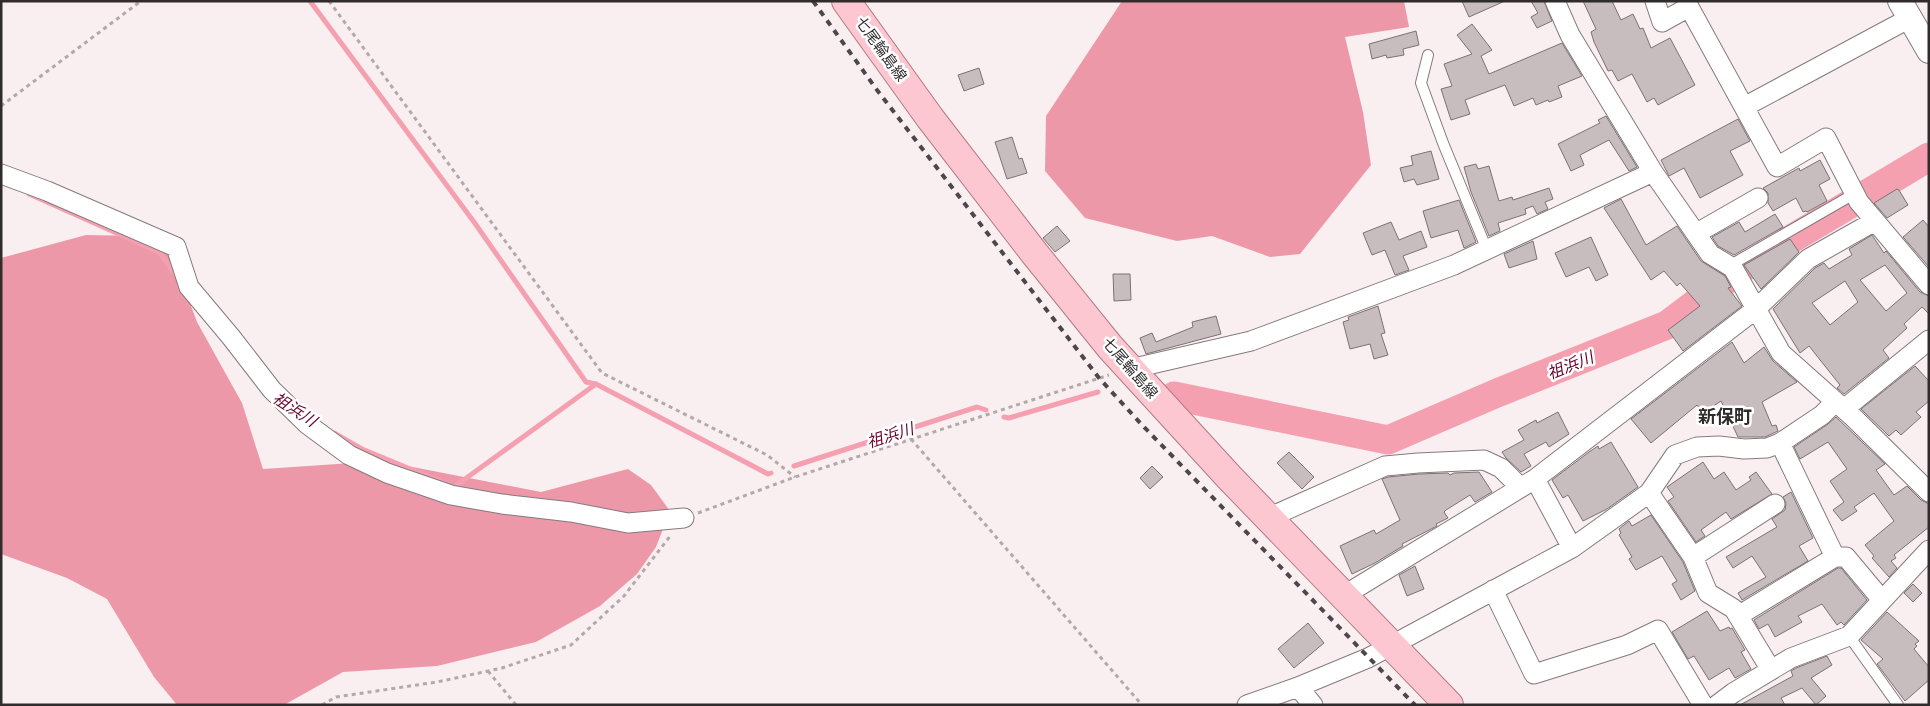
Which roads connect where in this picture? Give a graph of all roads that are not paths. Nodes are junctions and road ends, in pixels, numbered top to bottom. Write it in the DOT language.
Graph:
graph roads {
  1 [pos="846,1"];
  2 [pos="1555,1"];
  3 [pos="1655,1"];
  4 [pos="1905,10"];
  5 [pos="1929,51"];
  6 [pos="1428,55"];
  7 [pos="1744,107"];
  8 [pos="1653,172"];
  9 [pos="1,174"];
  10 [pos="1758,198"];
  11 [pos="1856,198"];
  12 [pos="1875,221"];
  13 [pos="1697,233"];
  14 [pos="1487,250"];
  15 [pos="1734,271"];
  16 [pos="1929,285"];
  17 [pos="1756,309"];
  18 [pos="1929,340"];
  19 [pos="1130,369"];
  20 [pos="1839,406"];
  21 [pos="1780,443"];
  22 [pos="1527,483"];
  23 [pos="1929,492"];
  24 [pos="1650,493"];
  25 [pos="1775,504"];
  26 [pos="684,518"];
  27 [pos="1268,518"];
  28 [pos="1572,548"];
  29 [pos="1929,550"];
  30 [pos="1694,557"];
  31 [pos="1834,557"];
  32 [pos="1493,590"];
  33 [pos="1343,596"];
  34 [pos="1882,600"];
  35 [pos="1738,616"];
  36 [pos="1849,636"];
  37 [pos="1391,646"];
  38 [pos="1771,670"];
  39 [pos="1298,687"];
  40 [pos="1738,699"];
  41 [pos="1247,705"];
  42 [pos="1313,705"];
  43 [pos="1449,705"];
  44 [pos="1703,705"];
  45 [pos="1717,705"];
  46 [pos="1898,705"];
  1 -- 19 [label="main road, 七尾輪島線"];
  2 -- 8 [label="street"];
  3 -- 7 [label="street"];
  4 -- 5 [label="street"];
  4 -- 7 [label="street"];
  6 -- 14 [label="lane"];
  7 -- 11 [label="street"];
  8 -- 13 [label="street"];
  8 -- 14 [label="street"];
  9 -- 26 [label="street"];
  10 -- 13 [label="street"];
  11 -- 12 [label="street"];
  11 -- 15 [label="lane"];
  12 -- 16 [label="street"];
  12 -- 17 [label="street"];
  13 -- 15 [label="street"];
  14 -- 19 [label="street"];
  15 -- 17 [label="street"];
  17 -- 20 [label="street"];
  17 -- 22 [label="street"];
  18 -- 20 [label="street"];
  19 -- 27 [label="main road, 七尾輪島線"];
  20 -- 21 [label="street"];
  20 -- 23 [label="street"];
  21 -- 24 [label="street"];
  21 -- 31 [label="street"];
  22 -- 27 [label="street"];
  22 -- 28 [label="street"];
  22 -- 33 [label="street"];
  24 -- 28 [label="street"];
  24 -- 30 [label="street"];
  25 -- 30 [label="street"];
  27 -- 33 [label="main road, 七尾輪島線"];
  28 -- 32 [label="street"];
  29 -- 34 [label="street"];
  30 -- 35 [label="street"];
  31 -- 34 [label="street"];
  31 -- 35 [label="street"];
  32 -- 37 [label="street"];
  32 -- 44 [label="street"];
  33 -- 37 [label="main road, 七尾輪島線"];
  34 -- 36 [label="street"];
  35 -- 38 [label="street"];
  36 -- 38 [label="street"];
  36 -- 46 [label="lane"];
  37 -- 39 [label="street"];
  37 -- 43 [label="main road, 七尾輪島線"];
  38 -- 40 [label="street"];
  39 -- 41 [label="street"];
  39 -- 42 [label="street"];
  40 -- 45 [label="street"];
}
